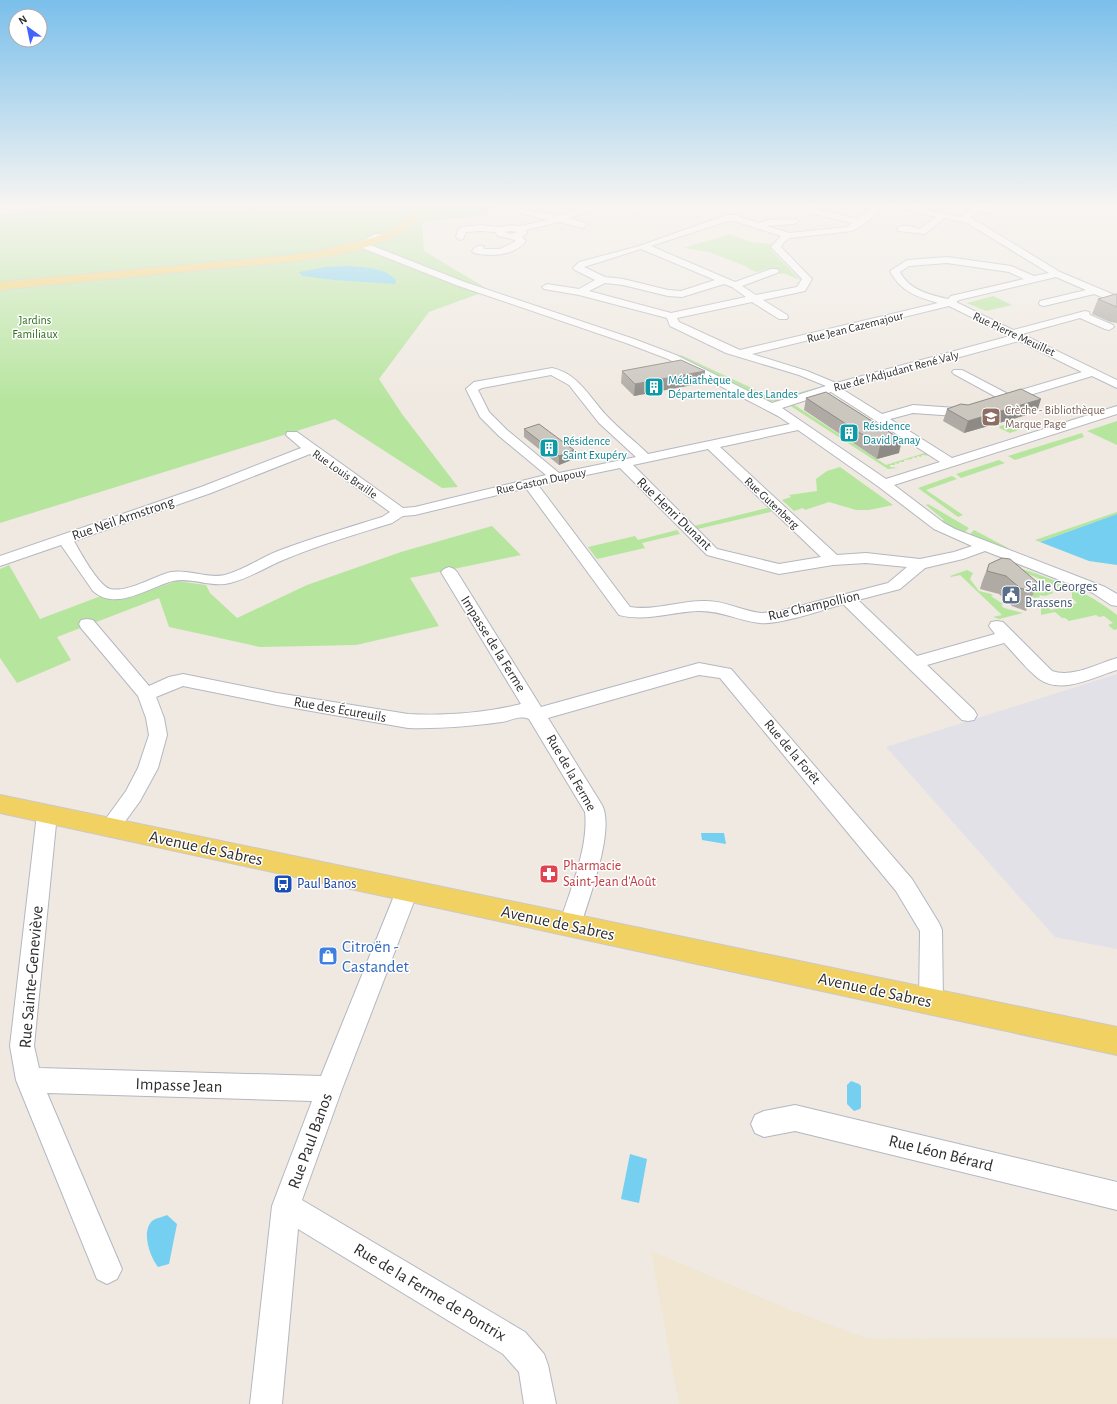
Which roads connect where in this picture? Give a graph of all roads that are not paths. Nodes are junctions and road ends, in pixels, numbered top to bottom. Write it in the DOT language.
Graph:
graph roads {
  1 [pos="151,272"];
  2 [pos="431,272"];
  3 [pos="585,272"];
  4 [pos="705,272"];
  5 [pos="772,272"];
  6 [pos="800,272"];
  7 [pos="895,272"];
  8 [pos="1016,272"];
  9 [pos="1053,272"];
  10 [pos="1057,274"];
  11 [pos="603,280"];
  12 [pos="1034,280"];
  13 [pos="730,282"];
  14 [pos="0,286"];
  15 [pos="547,287"];
  16 [pos="1094,291"];
  17 [pos="580,292"];
  18 [pos="754,299"];
  19 [pos="1117,300"];
  20 [pos="1044,303"];
  21 [pos="950,304"];
  22 [pos="671,316"];
  23 [pos="783,317"];
  24 [pos="1109,327"];
  25 [pos="1017,335"];
  26 [pos="743,353"];
  27 [pos="958,372"];
  28 [pos="1093,372"];
  29 [pos="1105,378"];
  30 [pos="1117,378"];
  31 [pos="1117,384"];
  32 [pos="833,388"];
  33 [pos="1010,397"];
  34 [pos="992,402"];
  35 [pos="772,407"];
  36 [pos="978,407"];
  37 [pos="1117,410"];
  38 [pos="880,418"];
  39 [pos="799,426"];
  40 [pos="292,435"];
  41 [pos="711,446"];
  42 [pos="310,449"];
  43 [pos="646,458"];
  44 [pos="947,460"];
  45 [pos="623,463"];
  46 [pos="556,477"];
  47 [pos="529,483"];
  48 [pos="884,484"];
  49 [pos="400,512"];
  50 [pos="65,539"];
  51 [pos="985,546"];
  52 [pos="833,560"];
  53 [pos="0,561"];
  54 [pos="920,564"];
  55 [pos="449,572"];
  56 [pos="846,598"];
  57 [pos="1117,601"];
  58 [pos="87,624"];
  59 [pos="914,663"];
  60 [pos="1117,664"];
  61 [pos="146,694"];
  62 [pos="537,715"];
  63 [pos="968,715"];
  64 [pos="0,804"];
  65 [pos="47,814"];
  66 [pos="109,828"];
  67 [pos="407,891"];
  68 [pos="570,925"];
  69 [pos="931,1002"];
  70 [pos="1117,1041"];
  71 [pos="29,1080"];
  72 [pos="329,1089"];
  73 [pos="764,1124"];
  74 [pos="1117,1196"];
  75 [pos="286,1206"];
  76 [pos="107,1269"];
  77 [pos="266,1404"];
  78 [pos="540,1404"];
  1 -- 14 [label="main road"];
  2 -- 35 [label="street"];
  3 -- 11 [label="street"];
  4 -- 13 [label="street"];
  5 -- 13 [label="street"];
  6 -- 18 [label="street"];
  7 -- 21 [label="street, Rue Pierre Meuillet"];
  8 -- 12 [label="street, Rue Pierre Meuillet"];
  9 -- 10 [label="street"];
  10 -- 12 [label="street, Rue Jean Cazemajour"];
  10 -- 16 [label="street"];
  11 -- 13 [label="street"];
  11 -- 17 [label="street"];
  12 -- 21 [label="street, Rue Jean Cazemajour"];
  13 -- 18 [label="street"];
  15 -- 17 [label="street"];
  16 -- 19 [label="street"];
  16 -- 20 [label="street"];
  17 -- 22 [label="street"];
  18 -- 22 [label="street"];
  18 -- 23 [label="street"];
  21 -- 25 [label="street, Rue Pierre Meuillet"];
  21 -- 26 [label="street, Rue Jean Cazemajour"];
  22 -- 26 [label="street"];
  24 -- 25 [label="street, Rue de l'Adjudant René Valy"];
  25 -- 28 [label="street, Rue Pierre Meuillet"];
  25 -- 32 [label="street, Rue de l'Adjudant René Valy"];
  26 -- 32 [label="street"];
  27 -- 33 [label="street"];
  28 -- 29 [label="street, Rue Pierre Meuillet"];
  28 -- 33 [label="street"];
  29 -- 30 [label="street"];
  29 -- 31 [label="street, Rue Pierre Meuillet"];
  32 -- 35 [label="street, Rue de l'Adjudant René Valy"];
  32 -- 38 [label="street"];
  33 -- 34 [label="street"];
  35 -- 39 [label="street"];
  36 -- 38 [label="street"];
  37 -- 44 [label="street"];
  38 -- 44 [label="street"];
  39 -- 41 [label="street, Rue Gaston Dupouy"];
  39 -- 48 [label="street"];
  40 -- 42 [label="street, Rue Louis Braille"];
  41 -- 43 [label="street, Rue Gaston Dupouy"];
  41 -- 52 [label="street, Rue Gutenberg"];
  42 -- 49 [label="street, Rue Louis Braille"];
  42 -- 50 [label="street, Rue Neil Armstrong"];
  43 -- 45 [label="street, Rue Gaston Dupouy"];
  43 -- 46 [label="street"];
  44 -- 48 [label="street"];
  45 -- 46 [label="street, Rue Gaston Dupouy"];
  45 -- 52 [label="street, Rue Henri Dunant"];
  46 -- 47 [label="street, Rue Gaston Dupouy"];
  47 -- 49 [label="street, Rue Gaston Dupouy"];
  47 -- 56 [label="street, Rue Champollion"];
  48 -- 51 [label="street"];
  49 -- 50 [label="street, Rue Neil Armstrong"];
  50 -- 53 [label="street"];
  51 -- 54 [label="street, Rue Champollion"];
  51 -- 57 [label="street"];
  52 -- 54 [label="street, Rue Henri Dunant"];
  54 -- 56 [label="street, Rue Champollion"];
  55 -- 62 [label="street, Impasse de la Ferme"];
  56 -- 59 [label="street"];
  58 -- 61 [label="street"];
  59 -- 60 [label="street"];
  59 -- 63 [label="street"];
  61 -- 62 [label="street, Rue des Écureuils"];
  61 -- 66 [label="street"];
  62 -- 68 [label="street, Rue de la Ferme"];
  62 -- 69 [label="street, Rue de la Forêt"];
  64 -- 65 [label="main road, Avenue de Sabres"];
  65 -- 66 [label="main road, Avenue de Sabres"];
  65 -- 71 [label="street, Rue Sainte-Geneviève"];
  66 -- 67 [label="main road, Avenue de Sabres"];
  67 -- 68 [label="main road, Avenue de Sabres"];
  67 -- 72 [label="street, Rue Paul Banos"];
  68 -- 69 [label="main road, Avenue de Sabres"];
  69 -- 70 [label="main road, Avenue de Sabres"];
  71 -- 72 [label="street, Impasse Jean"];
  71 -- 76 [label="street, Rue Sainte-Geneviève"];
  72 -- 75 [label="street, Rue Paul Banos"];
  73 -- 74 [label="street, Rue Léon Bérard"];
  75 -- 77 [label="street, Rue Paul Banos"];
  75 -- 78 [label="street, Rue de la Ferme de Pontrix"];
}
